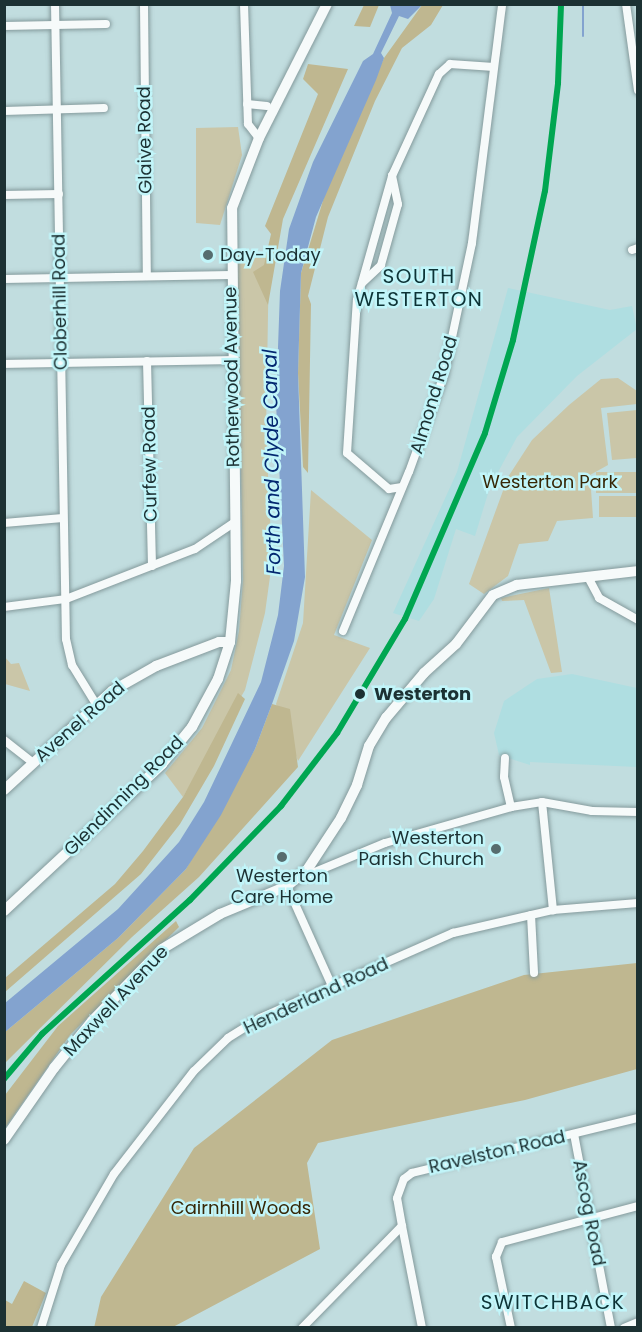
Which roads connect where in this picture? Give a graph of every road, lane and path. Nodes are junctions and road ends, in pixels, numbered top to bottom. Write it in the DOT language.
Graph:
graph roads {
  1 [pos="55,4"];
  2 [pos="144,4"];
  3 [pos="244,4"];
  4 [pos="327,4"];
  5 [pos="502,4"];
  6 [pos="626,4"];
  7 [pos="106,24"];
  8 [pos="56,25"];
  9 [pos="4,26"];
  10 [pos="635,55"];
  11 [pos="494,67"];
  12 [pos="638,90"];
  13 [pos="247,104"];
  14 [pos="267,106"];
  15 [pos="104,108"];
  16 [pos="57,109"];
  17 [pos="4,111"];
  18 [pos="259,138"];
  19 [pos="392,176"];
  20 [pos="59,194"];
  21 [pos="4,195"];
  22 [pos="231,275"];
  23 [pos="147,276"];
  24 [pos="60,278"];
  25 [pos="4,279"];
  26 [pos="362,283"];
  27 [pos="232,360"];
  28 [pos="147,361"];
  29 [pos="61,362"];
  30 [pos="4,364"];
  31 [pos="402,487"];
  32 [pos="63,518"];
  33 [pos="235,522"];
  34 [pos="4,523"];
  35 [pos="152,566"];
  36 [pos="638,571"];
  37 [pos="588,577"];
  38 [pos="66,598"];
  39 [pos="4,607"];
  40 [pos="638,620"];
  41 [pos="343,631"];
  42 [pos="230,642"];
  43 [pos="96,704"];
  44 [pos="4,740"];
  45 [pos="505,758"];
  46 [pos="33,763"];
  47 [pos="4,789"];
  48 [pos="542,802"];
  49 [pos="512,807"];
  50 [pos="638,812"];
  51 [pos="297,879"];
  52 [pos="287,886"];
  53 [pos="638,903"];
  54 [pos="553,910"];
  55 [pos="4,911"];
  56 [pos="531,915"];
  57 [pos="534,973"];
  58 [pos="332,986"];
  59 [pos="638,1118"];
  60 [pos="574,1134"];
  61 [pos="4,1140"];
  62 [pos="638,1206"];
  63 [pos="589,1218"];
  64 [pos="402,1226"];
  65 [pos="638,1322"];
  66 [pos="41,1328"];
  67 [pos="302,1328"];
  68 [pos="422,1328"];
  69 [pos="511,1328"];
  70 [pos="611,1328"];
  71 [pos="624,1328"];
  1 -- 8 [label="street, Cloberhill Road"];
  2 -- 23 [label="street, Glaive Road"];
  3 -- 13 [label="street"];
  4 -- 18 [label="street, Rotherwood Avenue"];
  5 -- 11 [label="street, Almond Road"];
  6 -- 10 [label="street"];
  7 -- 8 [label="street"];
  8 -- 9 [label="street"];
  8 -- 16 [label="street, Cloberhill Road"];
  10 -- 12 [label="street"];
  11 -- 19 [label="street"];
  11 -- 31 [label="street, Almond Road"];
  13 -- 14 [label="street"];
  13 -- 18 [label="street"];
  15 -- 16 [label="street"];
  16 -- 17 [label="street"];
  16 -- 20 [label="street, Cloberhill Road"];
  18 -- 22 [label="street, Rotherwood Avenue"];
  19 -- 26 [label="street"];
  19 -- 26 [label="street"];
  20 -- 21 [label="street"];
  20 -- 24 [label="street, Cloberhill Road"];
  22 -- 23 [label="street"];
  22 -- 27 [label="street, Rotherwood Avenue"];
  23 -- 24 [label="street"];
  24 -- 25 [label="street"];
  24 -- 29 [label="street, Cloberhill Road"];
  26 -- 31 [label="street"];
  27 -- 28 [label="street"];
  27 -- 33 [label="street, Rotherwood Avenue"];
  28 -- 29 [label="street"];
  28 -- 35 [label="street, Curfew Road"];
  29 -- 30 [label="street"];
  29 -- 32 [label="street, Cloberhill Road"];
  31 -- 41 [label="street, Almond Road"];
  32 -- 34 [label="street"];
  32 -- 38 [label="street, Cloberhill Road"];
  33 -- 35 [label="street"];
  33 -- 42 [label="street, Glendinning Road"];
  35 -- 38 [label="street"];
  36 -- 37 [label="street, Maxwell Avenue"];
  37 -- 40 [label="street"];
  37 -- 51 [label="street, Maxwell Avenue"];
  38 -- 39 [label="street"];
  38 -- 43 [label="street, Cloberhill Road"];
  42 -- 43 [label="street, Avenel Road"];
  42 -- 55 [label="street, Glendinning Road"];
  43 -- 46 [label="street, Avenel Road"];
  44 -- 46 [label="street"];
  45 -- 49 [label="street"];
  46 -- 47 [label="street, Avenel Road"];
  48 -- 49 [label="street"];
  48 -- 50 [label="street"];
  48 -- 54 [label="street"];
  49 -- 51 [label="street"];
  51 -- 52 [label="street, Maxwell Avenue"];
  52 -- 58 [label="street"];
  52 -- 61 [label="street, Maxwell Avenue"];
  53 -- 54 [label="street, Henderland Road"];
  54 -- 56 [label="street, Henderland Road"];
  56 -- 57 [label="street"];
  56 -- 58 [label="street, Henderland Road"];
  58 -- 66 [label="street, Henderland Road"];
  59 -- 60 [label="street, Ravelston Road"];
  60 -- 63 [label="street, Ascog Road"];
  60 -- 64 [label="street, Ravelston Road"];
  62 -- 63 [label="street"];
  63 -- 69 [label="street"];
  63 -- 70 [label="street, Ascog Road"];
  64 -- 67 [label="street"];
  64 -- 68 [label="street, Ravelston Road"];
  65 -- 71 [label="street"];
}
